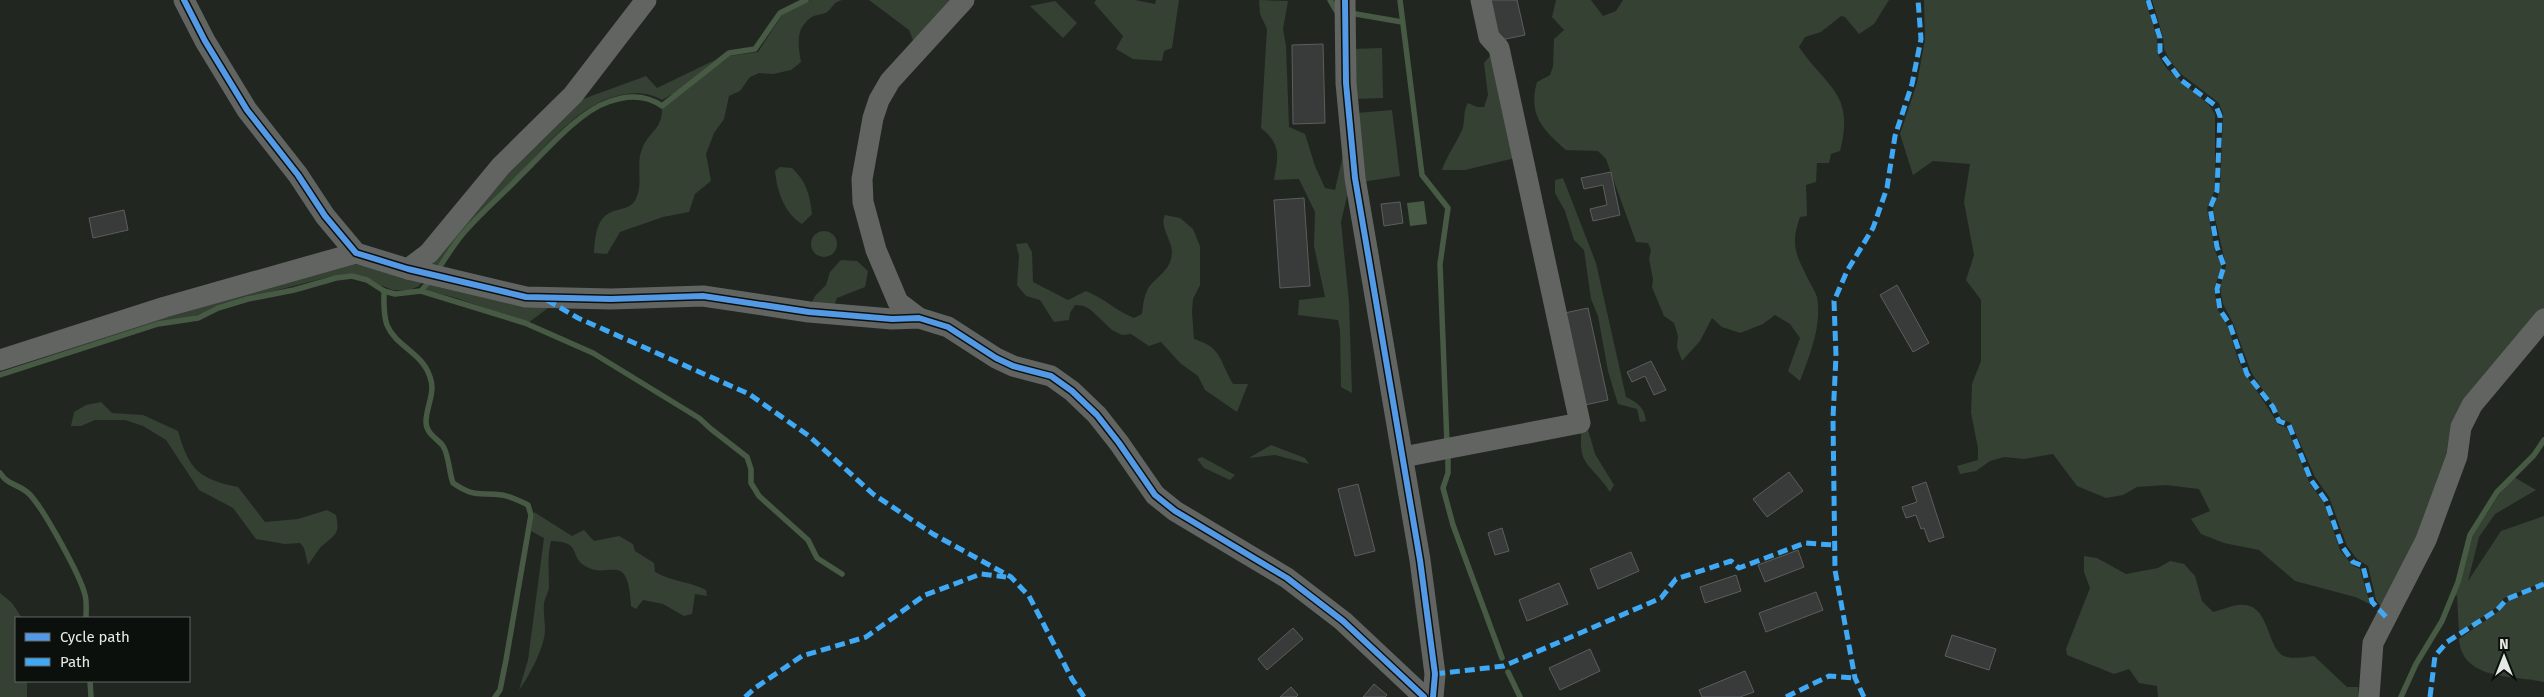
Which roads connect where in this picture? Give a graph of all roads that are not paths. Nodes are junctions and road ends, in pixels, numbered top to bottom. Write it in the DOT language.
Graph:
graph roads {
  1 [pos="184,0"];
  2 [pos="646,0"];
  3 [pos="964,0"];
  4 [pos="1344,0"];
  5 [pos="1481,0"];
  6 [pos="356,252"];
  7 [pos="408,269"];
  8 [pos="919,318"];
  9 [pos="2544,319"];
  10 [pos="0,360"];
  11 [pos="1403,457"];
  12 [pos="1424,697"];
  13 [pos="1433,697"];
  14 [pos="2369,697"];
  1 -- 6 [label="street"];
  2 -- 7 [label="street"];
  3 -- 8 [label="street"];
  4 -- 11 [label="street"];
  5 -- 11 [label="street"];
  6 -- 7 [label="street"];
  6 -- 10 [label="street"];
  7 -- 8 [label="street"];
  8 -- 12 [label="street"];
  9 -- 14 [label="street"];
  11 -- 13 [label="street"];
}
